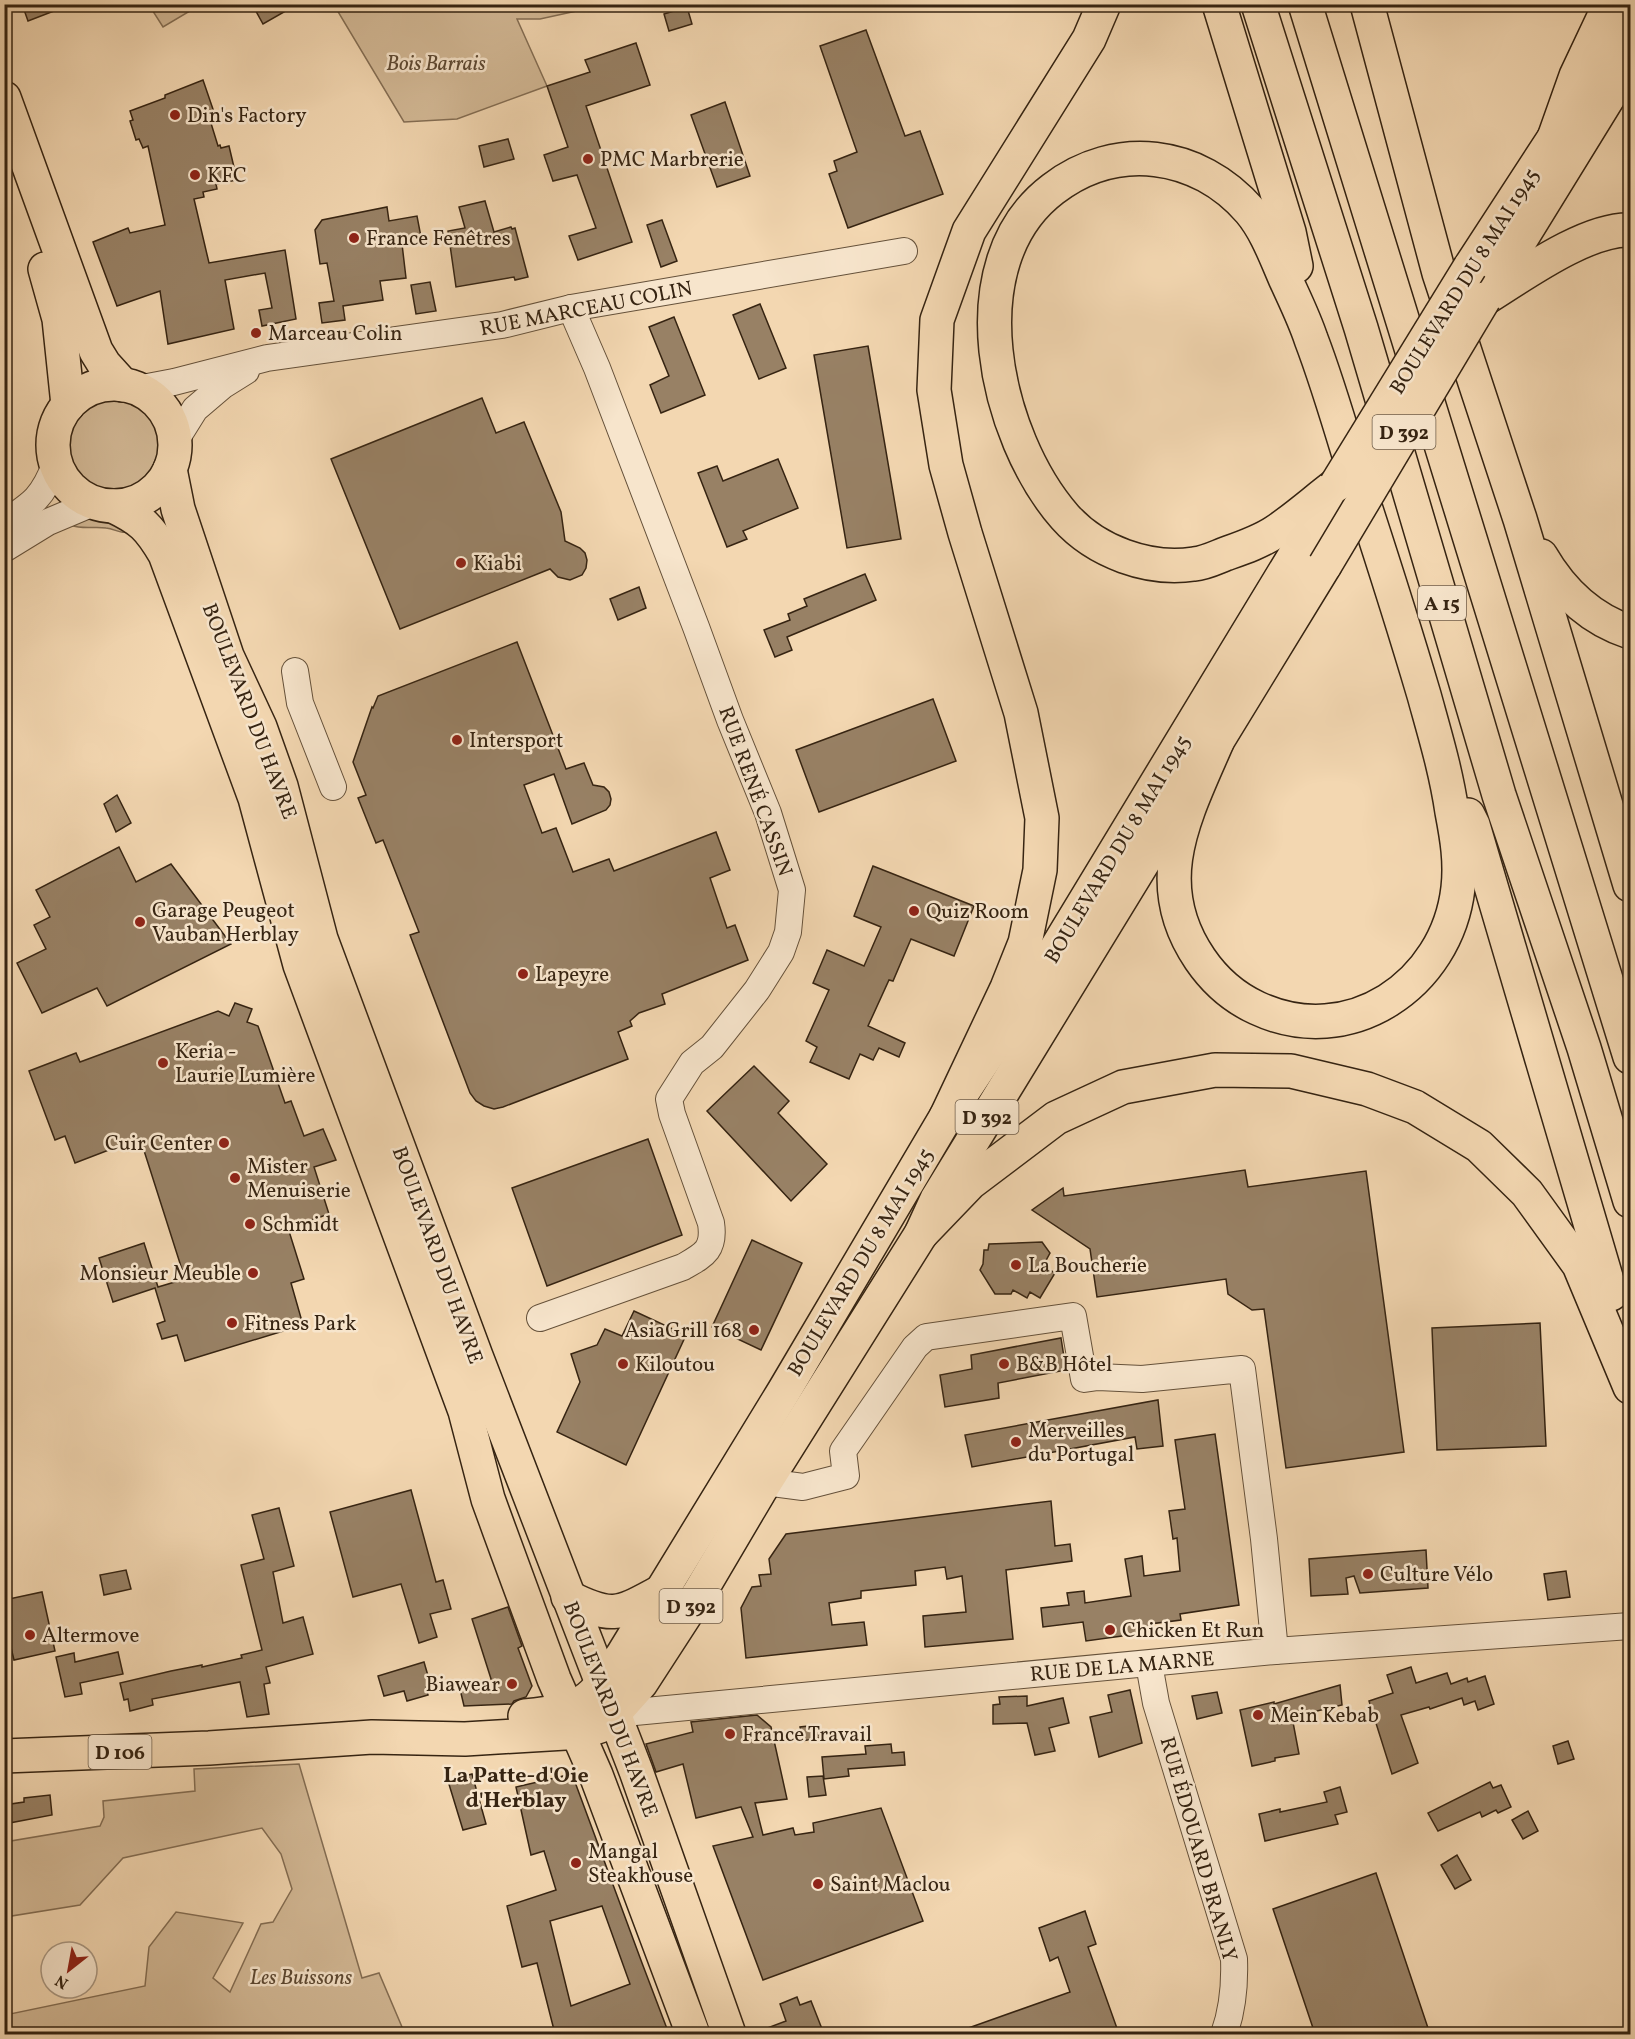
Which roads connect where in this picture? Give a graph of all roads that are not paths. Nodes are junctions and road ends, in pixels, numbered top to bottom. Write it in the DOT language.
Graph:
graph roads {
  1 [pos="1104,4"];
  2 [pos="1219,4"];
  3 [pos="1258,4"];
  4 [pos="1305,4"];
  5 [pos="1610,4"];
  6 [pos="1369,8"];
  7 [pos="1630,13"];
  8 [pos="1630,62"];
  9 [pos="8,118"];
  10 [pos="1554,138"];
  11 [pos="4,157"];
  12 [pos="1630,230"];
  13 [pos="904,251"];
  14 [pos="1484,299"];
  15 [pos="571,308"];
  16 [pos="1311,339"];
  17 [pos="267,358"];
  18 [pos="130,387"];
  19 [pos="68,405"];
  20 [pos="172,455"];
  21 [pos="56,463"];
  22 [pos="1336,485"];
  23 [pos="103,504"];
  24 [pos="1520,519"];
  25 [pos="4,523"];
  26 [pos="4,549"];
  27 [pos="1630,632"];
  28 [pos="296,671"];
  29 [pos="1217,742"];
  30 [pos="1445,767"];
  31 [pos="333,787"];
  32 [pos="1630,885"];
  33 [pos="1630,1057"];
  34 [pos="946,1117"];
  35 [pos="900,1194"];
  36 [pos="1630,1201"];
  37 [pos="926,1223"];
  38 [pos="540,1318"];
  39 [pos="1630,1362"];
  40 [pos="1630,1387"];
  41 [pos="765,1482"];
  42 [pos="663,1590"];
  43 [pos="568,1597"];
  44 [pos="1630,1626"];
  45 [pos="1275,1651"];
  46 [pos="1149,1664"];
  47 [pos="591,1711"];
  48 [pos="209,1748"];
  49 [pos="4,1756"];
  50 [pos="4,1773"];
  51 [pos="693,2034"];
  52 [pos="729,2034"];
  53 [pos="1224,2034"];
  1 -- 34 [label="main road"];
  2 -- 16 [label="main road"];
  3 -- 36 [label="main road, A 15"];
  4 -- 33 [label="main road, A 15"];
  5 -- 10 [label="main road"];
  6 -- 24 [label="main road"];
  7 -- 10 [label="main road, BOULEVARD DU 8 MAI 1945 / D 392"];
  8 -- 14 [label="main road, BOULEVARD DU 8 MAI 1945 / D 392"];
  9 -- 18 [label="main road"];
  10 -- 22 [label="main road, BOULEVARD DU 8 MAI 1945 / D 392, bridge"];
  11 -- 19 [label="main road"];
  12 -- 14 [label="main road"];
  13 -- 15 [label="street, RUE MARCEAU COLIN"];
  14 -- 29 [label="main road, BOULEVARD DU 8 MAI 1945 / D 392, bridge"];
  15 -- 17 [label="street, RUE MARCEAU COLIN"];
  15 -- 38 [label="street, RUE RENÉ CASSIN"];
  16 -- 22 [label="main road"];
  16 -- 30 [label="main road"];
  17 -- 18 [label="street, RUE MARCEAU COLIN"];
  17 -- 20 [label="street, RUE MARCEAU COLIN"];
  18 -- 19 [label="main road"];
  18 -- 20 [label="main road"];
  19 -- 21 [label="main road"];
  20 -- 23 [label="main road"];
  20 -- 43 [label="main road, BOULEVARD DU HAVRE"];
  21 -- 23 [label="main road"];
  21 -- 25 [label="street"];
  22 -- 34 [label="main road, BOULEVARD DU 8 MAI 1945 / D 392"];
  23 -- 26 [label="street"];
  23 -- 47 [label="main road, BOULEVARD DU HAVRE"];
  24 -- 27 [label="main road"];
  24 -- 32 [label="main road"];
  28 -- 31 [label="street"];
  29 -- 30 [label="main road"];
  29 -- 37 [label="main road, BOULEVARD DU 8 MAI 1945 / D 392"];
  30 -- 39 [label="main road"];
  34 -- 35 [label="main road, BOULEVARD DU 8 MAI 1945 / D 392"];
  35 -- 37 [label="main road"];
  35 -- 42 [label="main road, BOULEVARD DU 8 MAI 1945 / D 392"];
  37 -- 40 [label="main road"];
  37 -- 41 [label="main road, BOULEVARD DU 8 MAI 1945 / D 392"];
  41 -- 45 [label="street"];
  41 -- 47 [label="main road, BOULEVARD DU 8 MAI 1945 / D 392"];
  42 -- 43 [label="main road"];
  42 -- 47 [label="main road, BOULEVARD DU 8 MAI 1945 / D 392"];
  43 -- 47 [label="main road, BOULEVARD DU HAVRE"];
  44 -- 45 [label="street, RUE DE LA MARNE"];
  45 -- 46 [label="street, RUE DE LA MARNE"];
  46 -- 47 [label="street, RUE DE LA MARNE"];
  46 -- 53 [label="street, RUE ÉDOUARD BRANLY"];
  47 -- 48 [label="main road, D 106"];
  47 -- 51 [label="main road, BOULEVARD DU HAVRE"];
  47 -- 52 [label="main road, BOULEVARD DU HAVRE"];
  48 -- 49 [label="main road, D 106"];
  48 -- 50 [label="main road, D 106"];
}
